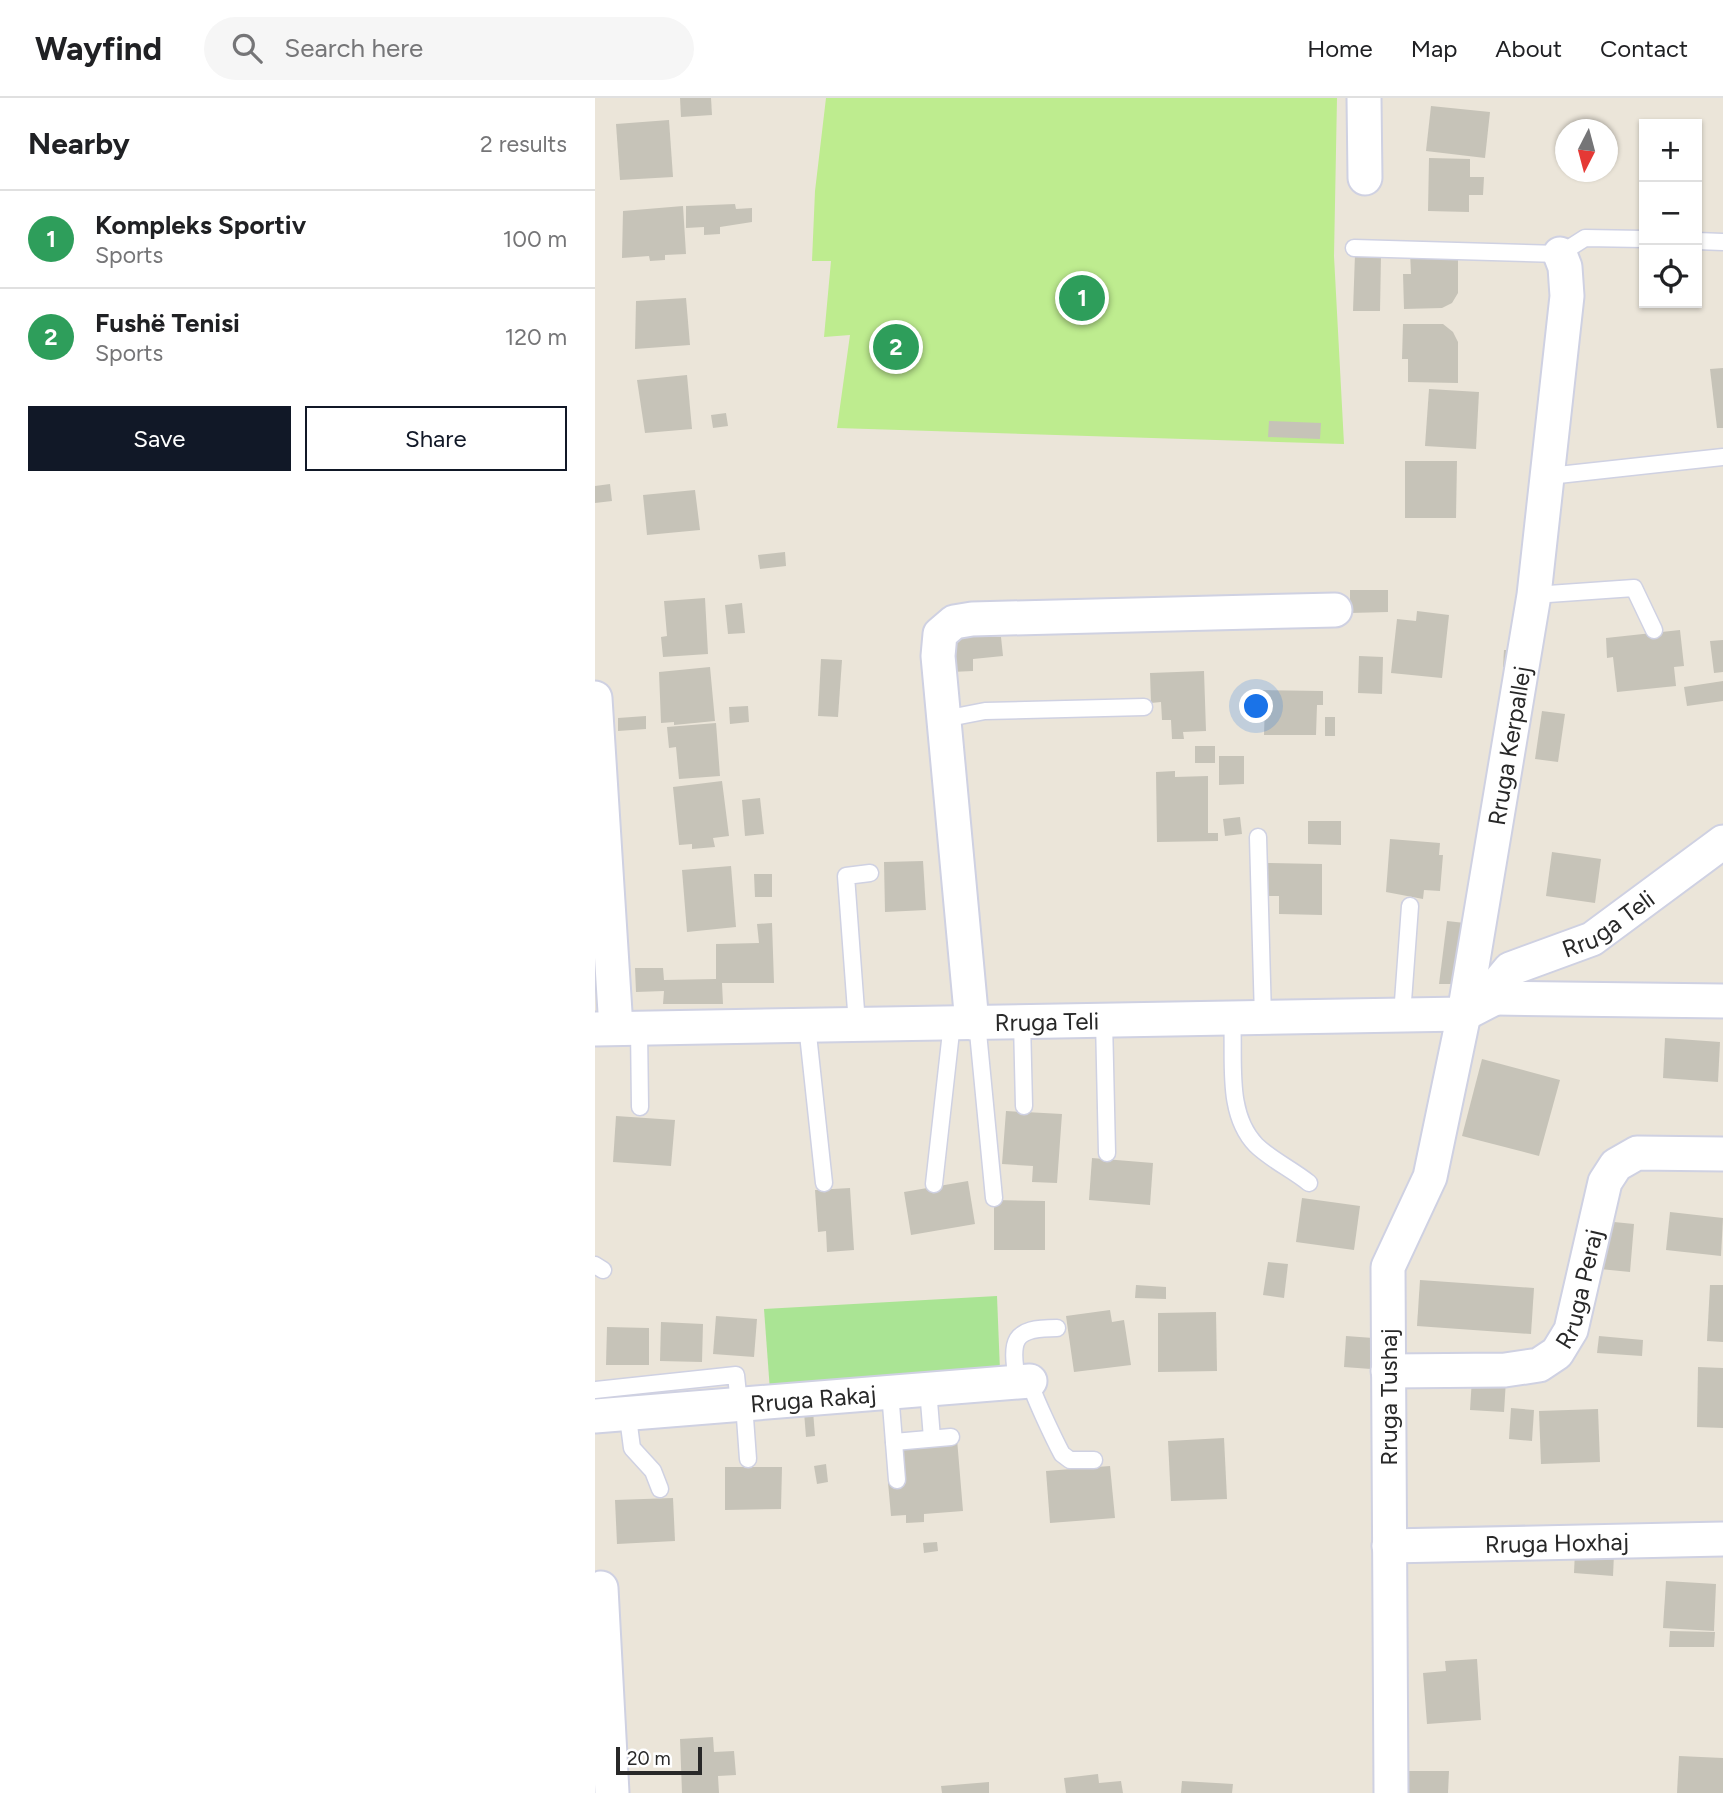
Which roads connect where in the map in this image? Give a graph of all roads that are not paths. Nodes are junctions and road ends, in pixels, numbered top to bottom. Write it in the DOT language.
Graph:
graph roads {
  1 [pos="1364,98"];
  2 [pos="1364,178"];
  3 [pos="1639,239"];
  4 [pos="1702,241"];
  5 [pos="1723,242"];
  6 [pos="1354,248"];
  7 [pos="1560,254"];
  8 [pos="1723,457"];
  9 [pos="1549,476"];
  10 [pos="1534,595"];
  11 [pos="1335,610"];
  12 [pos="1654,630"];
  13 [pos="595,698"];
  14 [pos="1144,707"];
  15 [pos="944,719"];
  16 [pos="1258,837"];
  17 [pos="1723,842"];
  18 [pos="870,873"];
  19 [pos="1410,906"];
  20 [pos="1495,999"];
  21 [pos="1723,1002"];
  22 [pos="1464,1014"];
  23 [pos="1402,1015"];
  24 [pos="1248,1018"];
  25 [pos="1104,1020"];
  26 [pos="1022,1022"];
  27 [pos="967,1023"];
  28 [pos="857,1024"];
  29 [pos="807,1025"];
  30 [pos="617,1028"];
  31 [pos="1024,1106"];
  32 [pos="640,1107"];
  33 [pos="1107,1153"];
  34 [pos="1723,1154"];
  35 [pos="824,1182"];
  36 [pos="1309,1183"];
  37 [pos="934,1184"];
  38 [pos="994,1198"];
  39 [pos="1057,1328"];
  40 [pos="1388,1371"];
  41 [pos="1024,1381"];
  42 [pos="738,1388"];
  43 [pos="928,1389"];
  44 [pos="595,1390"];
  45 [pos="890,1392"];
  46 [pos="626,1394"];
  47 [pos="595,1416"];
  48 [pos="951,1437"];
  49 [pos="932,1438"];
  50 [pos="894,1442"];
  51 [pos="748,1459"];
  52 [pos="1094,1460"];
  53 [pos="897,1480"];
  54 [pos="660,1489"];
  55 [pos="1723,1539"];
  56 [pos="1389,1546"];
  57 [pos="601,1588"];
  58 [pos="600,1670"];
  59 [pos="612,1793"];
  60 [pos="1391,1793"];
  1 -- 2 [label="street"];
  3 -- 7 [label="lane"];
  4 -- 5 [label="lane"];
  6 -- 7 [label="lane"];
  7 -- 9 [label="street, Rruga Kerpallej"];
  8 -- 9 [label="lane"];
  9 -- 10 [label="street, Rruga Kerpallej"];
  10 -- 12 [label="lane"];
  10 -- 22 [label="street, Rruga Kerpallej"];
  11 -- 15 [label="street"];
  13 -- 30 [label="street"];
  14 -- 15 [label="lane"];
  15 -- 27 [label="street"];
  16 -- 24 [label="lane"];
  17 -- 20 [label="street, Rruga Teli"];
  18 -- 28 [label="lane"];
  19 -- 23 [label="lane"];
  20 -- 21 [label="street, Rruga Teli"];
  20 -- 22 [label="street, Rruga Teli"];
  22 -- 23 [label="street, Rruga Teli"];
  22 -- 40 [label="street, Rruga Tushaj"];
  23 -- 24 [label="street, Rruga Teli"];
  24 -- 25 [label="street, Rruga Teli"];
  24 -- 36 [label="lane"];
  25 -- 26 [label="street, Rruga Teli"];
  25 -- 33 [label="lane"];
  26 -- 27 [label="street, Rruga Teli"];
  26 -- 31 [label="lane"];
  27 -- 28 [label="street, Rruga Teli"];
  27 -- 37 [label="lane"];
  27 -- 38 [label="lane"];
  28 -- 29 [label="street, Rruga Teli"];
  29 -- 30 [label="street, Rruga Teli"];
  29 -- 35 [label="lane"];
  30 -- 32 [label="lane"];
  34 -- 40 [label="street, Rruga Peraj"];
  39 -- 41 [label="lane"];
  40 -- 56 [label="street, Rruga Tushaj"];
  41 -- 43 [label="street, Rruga Rakaj"];
  41 -- 52 [label="lane"];
  42 -- 45 [label="street, Rruga Rakaj"];
  42 -- 46 [label="street, Rruga Rakaj"];
  42 -- 51 [label="lane"];
  43 -- 45 [label="street, Rruga Rakaj"];
  43 -- 49 [label="lane"];
  44 -- 46 [label="lane"];
  45 -- 50 [label="lane"];
  46 -- 47 [label="street, Rruga Rakaj"];
  46 -- 54 [label="lane"];
  48 -- 49 [label="lane"];
  49 -- 50 [label="lane"];
  50 -- 53 [label="lane"];
  55 -- 56 [label="street, Rruga Hoxhaj"];
  56 -- 60 [label="street, Rruga Tushaj"];
  57 -- 58 [label="street"];
  58 -- 59 [label="street"];
}
